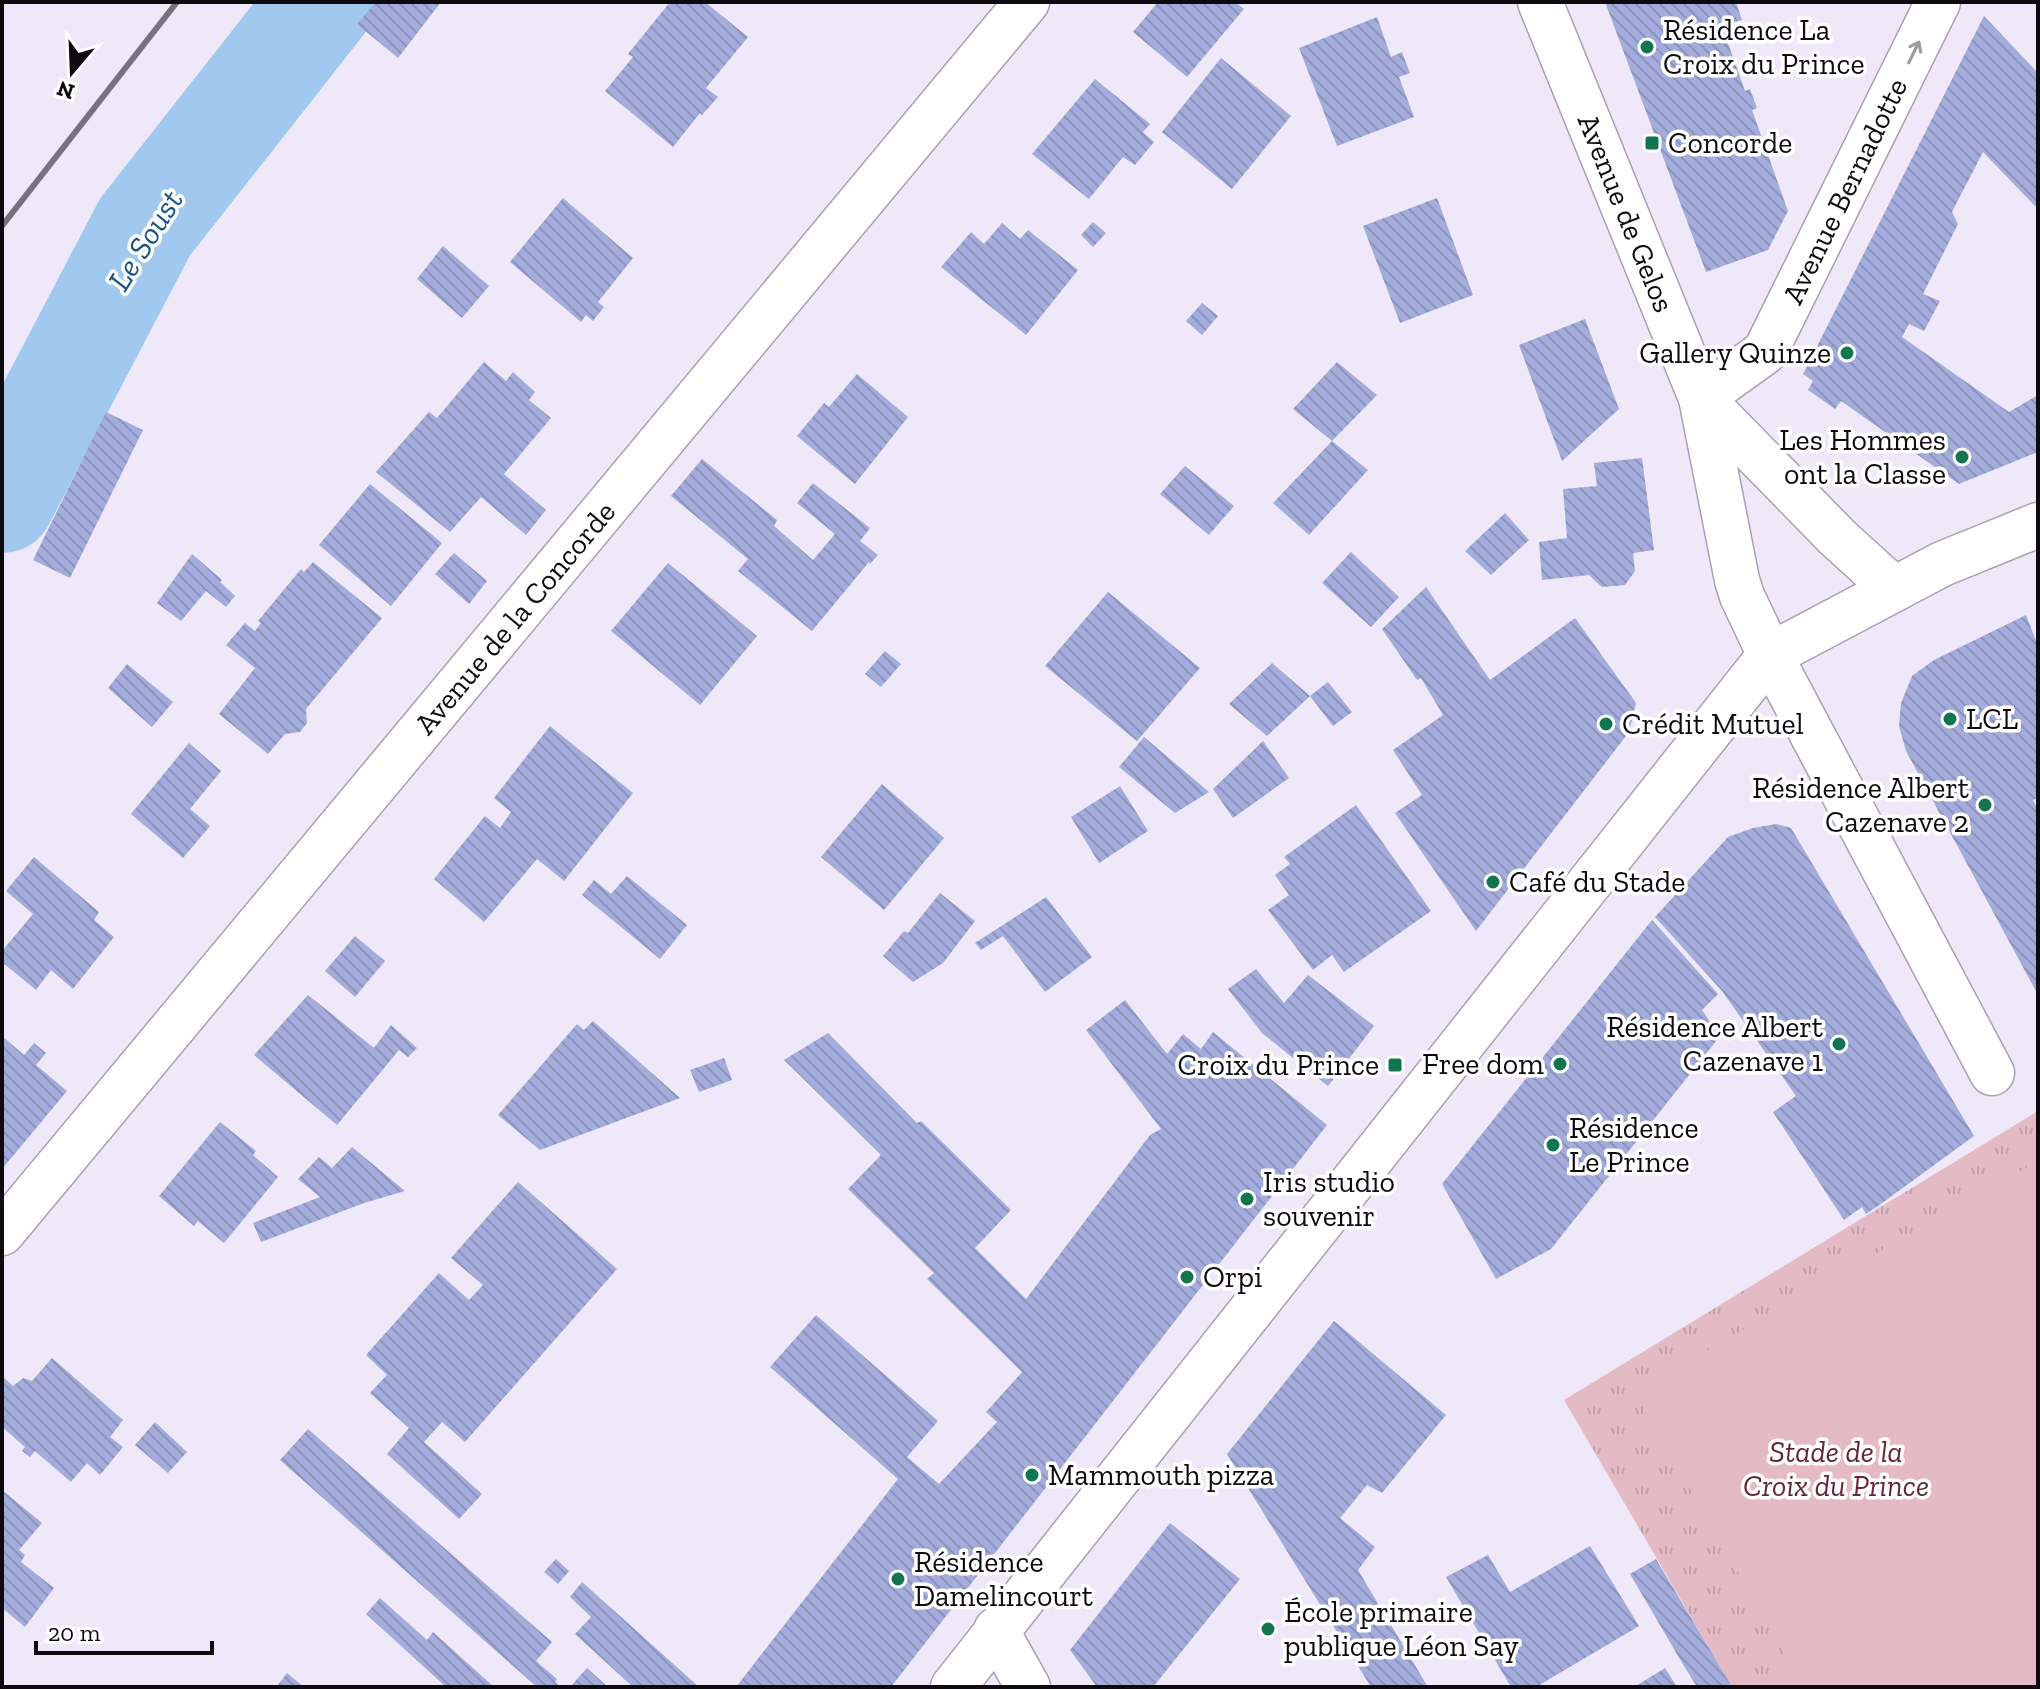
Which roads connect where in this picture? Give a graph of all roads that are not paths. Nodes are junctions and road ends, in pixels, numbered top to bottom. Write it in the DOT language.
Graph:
graph roads {
  1 [pos="1027,2"];
  2 [pos="1540,2"];
  3 [pos="1938,2"];
  4 [pos="1701,398"];
  5 [pos="2038,525"];
  6 [pos="1894,589"];
  7 [pos="1770,655"];
  8 [pos="1992,1073"];
  9 [pos="2,1233"];
  10 [pos="996,1630"];
  11 [pos="953,1687"];
  12 [pos="1028,1687"];
  1 -- 9 [label="street, Avenue de la Concorde"];
  2 -- 4 [label="street, Avenue de Gelos"];
  4 -- 3 [label="street, Avenue Bernadotte, one-way"];
  4 -- 6 [label="street"];
  4 -- 7 [label="street, Avenue de Gelos"];
  5 -- 6 [label="street"];
  6 -- 7 [label="street"];
  7 -- 8 [label="street, Avenue de Gelos"];
  7 -- 10 [label="street"];
  10 -- 11 [label="street"];
  10 -- 12 [label="street"];
}
